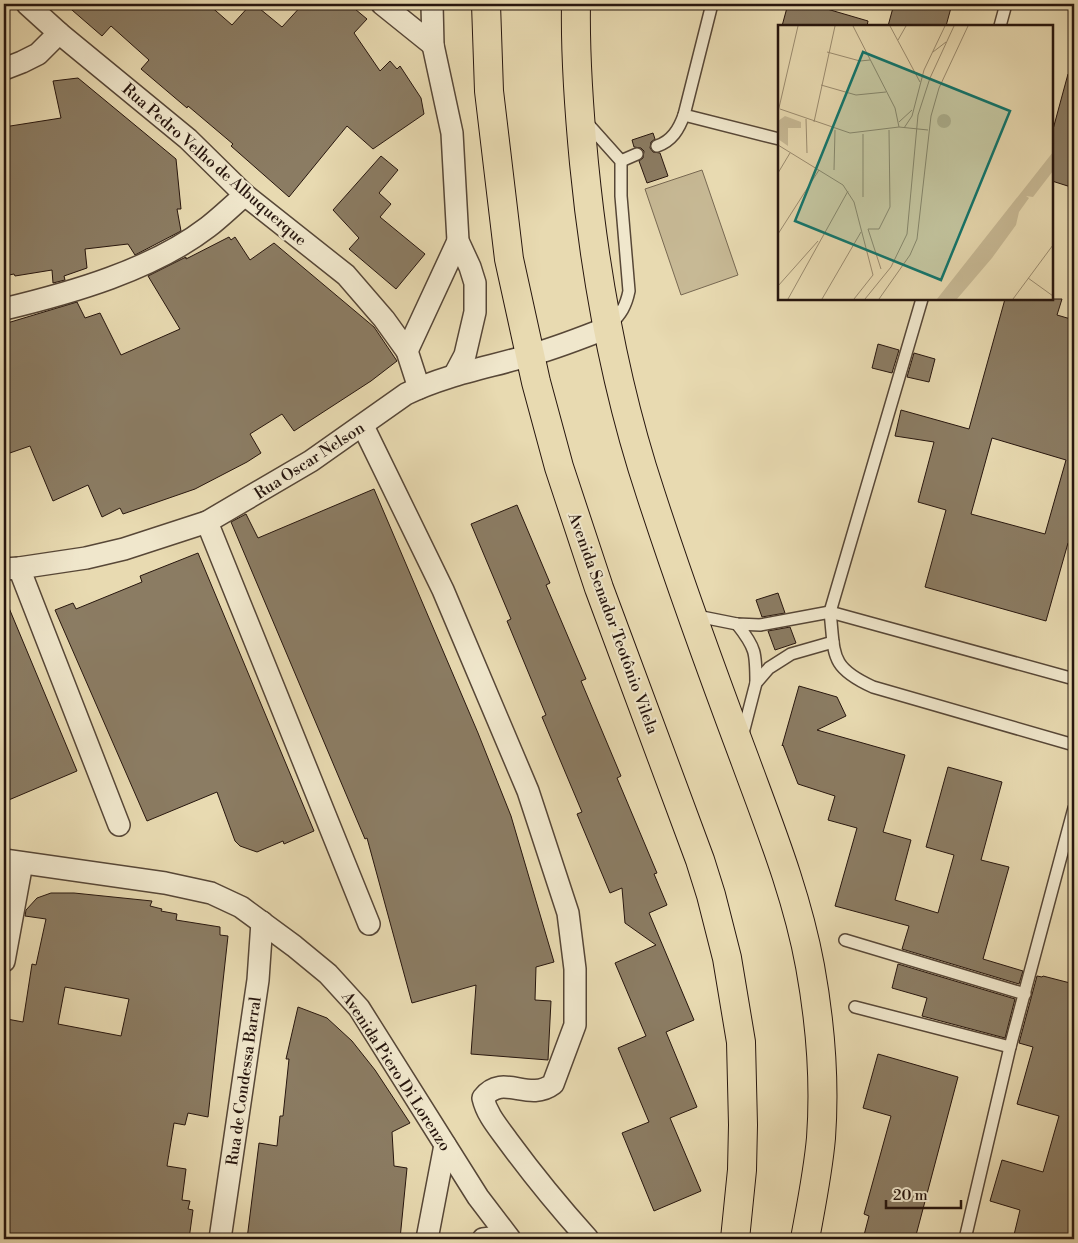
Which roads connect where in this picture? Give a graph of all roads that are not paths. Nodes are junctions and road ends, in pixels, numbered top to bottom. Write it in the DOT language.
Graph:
graph roads {
  1 [pos="27,4"];
  2 [pos="382,4"];
  3 [pos="432,4"];
  4 [pos="486,4"];
  5 [pos="576,4"];
  6 [pos="712,4"];
  7 [pos="1006,4"];
  8 [pos="1000,25"];
  9 [pos="59,34"];
  10 [pos="433,45"];
  11 [pos="4,69"];
  12 [pos="580,114"];
  13 [pos="684,115"];
  14 [pos="778,139"];
  15 [pos="658,146"];
  16 [pos="636,154"];
  17 [pos="621,161"];
  18 [pos="245,194"];
  19 [pos="458,241"];
  20 [pos="922,300"];
  21 [pos="4,310"];
  22 [pos="607,328"];
  23 [pos="407,351"];
  24 [pos="529,356"];
  25 [pos="454,374"];
  26 [pos="419,388"];
  27 [pos="363,426"];
  28 [pos="207,522"];
  29 [pos="11,568"];
  30 [pos="830,612"];
  31 [pos="691,614"];
  32 [pos="736,624"];
  33 [pos="833,642"];
  34 [pos="1074,679"];
  35 [pos="756,683"];
  36 [pos="1074,745"];
  37 [pos="740,746"];
  38 [pos="1074,808"];
  39 [pos="118,825"];
  40 [pos="13,861"];
  41 [pos="262,922"];
  42 [pos="369,924"];
  43 [pos="845,940"];
  44 [pos="4,960"];
  45 [pos="1025,994"];
  46 [pos="855,1007"];
  47 [pos="1010,1047"];
  48 [pos="446,1145"];
  49 [pos="508,1238"];
  50 [pos="220,1239"];
  51 [pos="427,1239"];
  52 [pos="483,1239"];
  53 [pos="588,1239"];
  54 [pos="735,1239"];
  55 [pos="805,1239"];
  56 [pos="965,1239"];
  1 -- 9 [label="street, Rua Pedro Velho de Albuquerque"];
  2 -- 10 [label="street"];
  3 -- 10 [label="street"];
  4 -- 24 [label="main road, Avenida Senador Teotônio Vilela"];
  5 -- 12 [label="main road"];
  6 -- 13 [label="lane"];
  7 -- 8 [label="lane"];
  9 -- 11 [label="street"];
  9 -- 18 [label="street, Rua Pedro Velho de Albuquerque"];
  10 -- 19 [label="street"];
  12 -- 17 [label="lane"];
  12 -- 22 [label="main road"];
  13 -- 14 [label="lane"];
  13 -- 15 [label="lane"];
  16 -- 17 [label="lane"];
  17 -- 22 [label="lane"];
  18 -- 21 [label="street"];
  18 -- 23 [label="street, Rua Pedro Velho de Albuquerque"];
  19 -- 23 [label="street"];
  19 -- 25 [label="street"];
  20 -- 30 [label="lane"];
  22 -- 24 [label="street, Rua Oscar Nelson"];
  22 -- 31 [label="main road"];
  23 -- 26 [label="street, Rua Pedro Velho de Albuquerque"];
  24 -- 25 [label="street, Rua Oscar Nelson"];
  24 -- 54 [label="main road, Avenida Senador Teotônio Vilela"];
  25 -- 26 [label="street, Rua Oscar Nelson"];
  26 -- 27 [label="street, Rua Oscar Nelson"];
  27 -- 28 [label="street, Rua Oscar Nelson"];
  27 -- 53 [label="street"];
  28 -- 29 [label="street, Rua Oscar Nelson"];
  28 -- 42 [label="street"];
  29 -- 39 [label="street"];
  30 -- 32 [label="lane"];
  30 -- 33 [label="lane"];
  30 -- 34 [label="lane"];
  31 -- 32 [label="lane"];
  31 -- 37 [label="main road"];
  32 -- 35 [label="lane"];
  33 -- 35 [label="lane"];
  33 -- 36 [label="lane"];
  35 -- 37 [label="lane"];
  37 -- 55 [label="main road"];
  38 -- 45 [label="lane"];
  40 -- 41 [label="street, Avenida Piero Di Lorenzo"];
  40 -- 44 [label="street"];
  41 -- 48 [label="street, Avenida Piero Di Lorenzo"];
  41 -- 50 [label="street, Rua de Condessa Barral"];
  43 -- 45 [label="lane"];
  45 -- 47 [label="lane"];
  46 -- 47 [label="lane"];
  47 -- 56 [label="lane"];
  48 -- 49 [label="street, Avenida Piero Di Lorenzo"];
  48 -- 51 [label="street"];
  49 -- 52 [label="street"];
}
